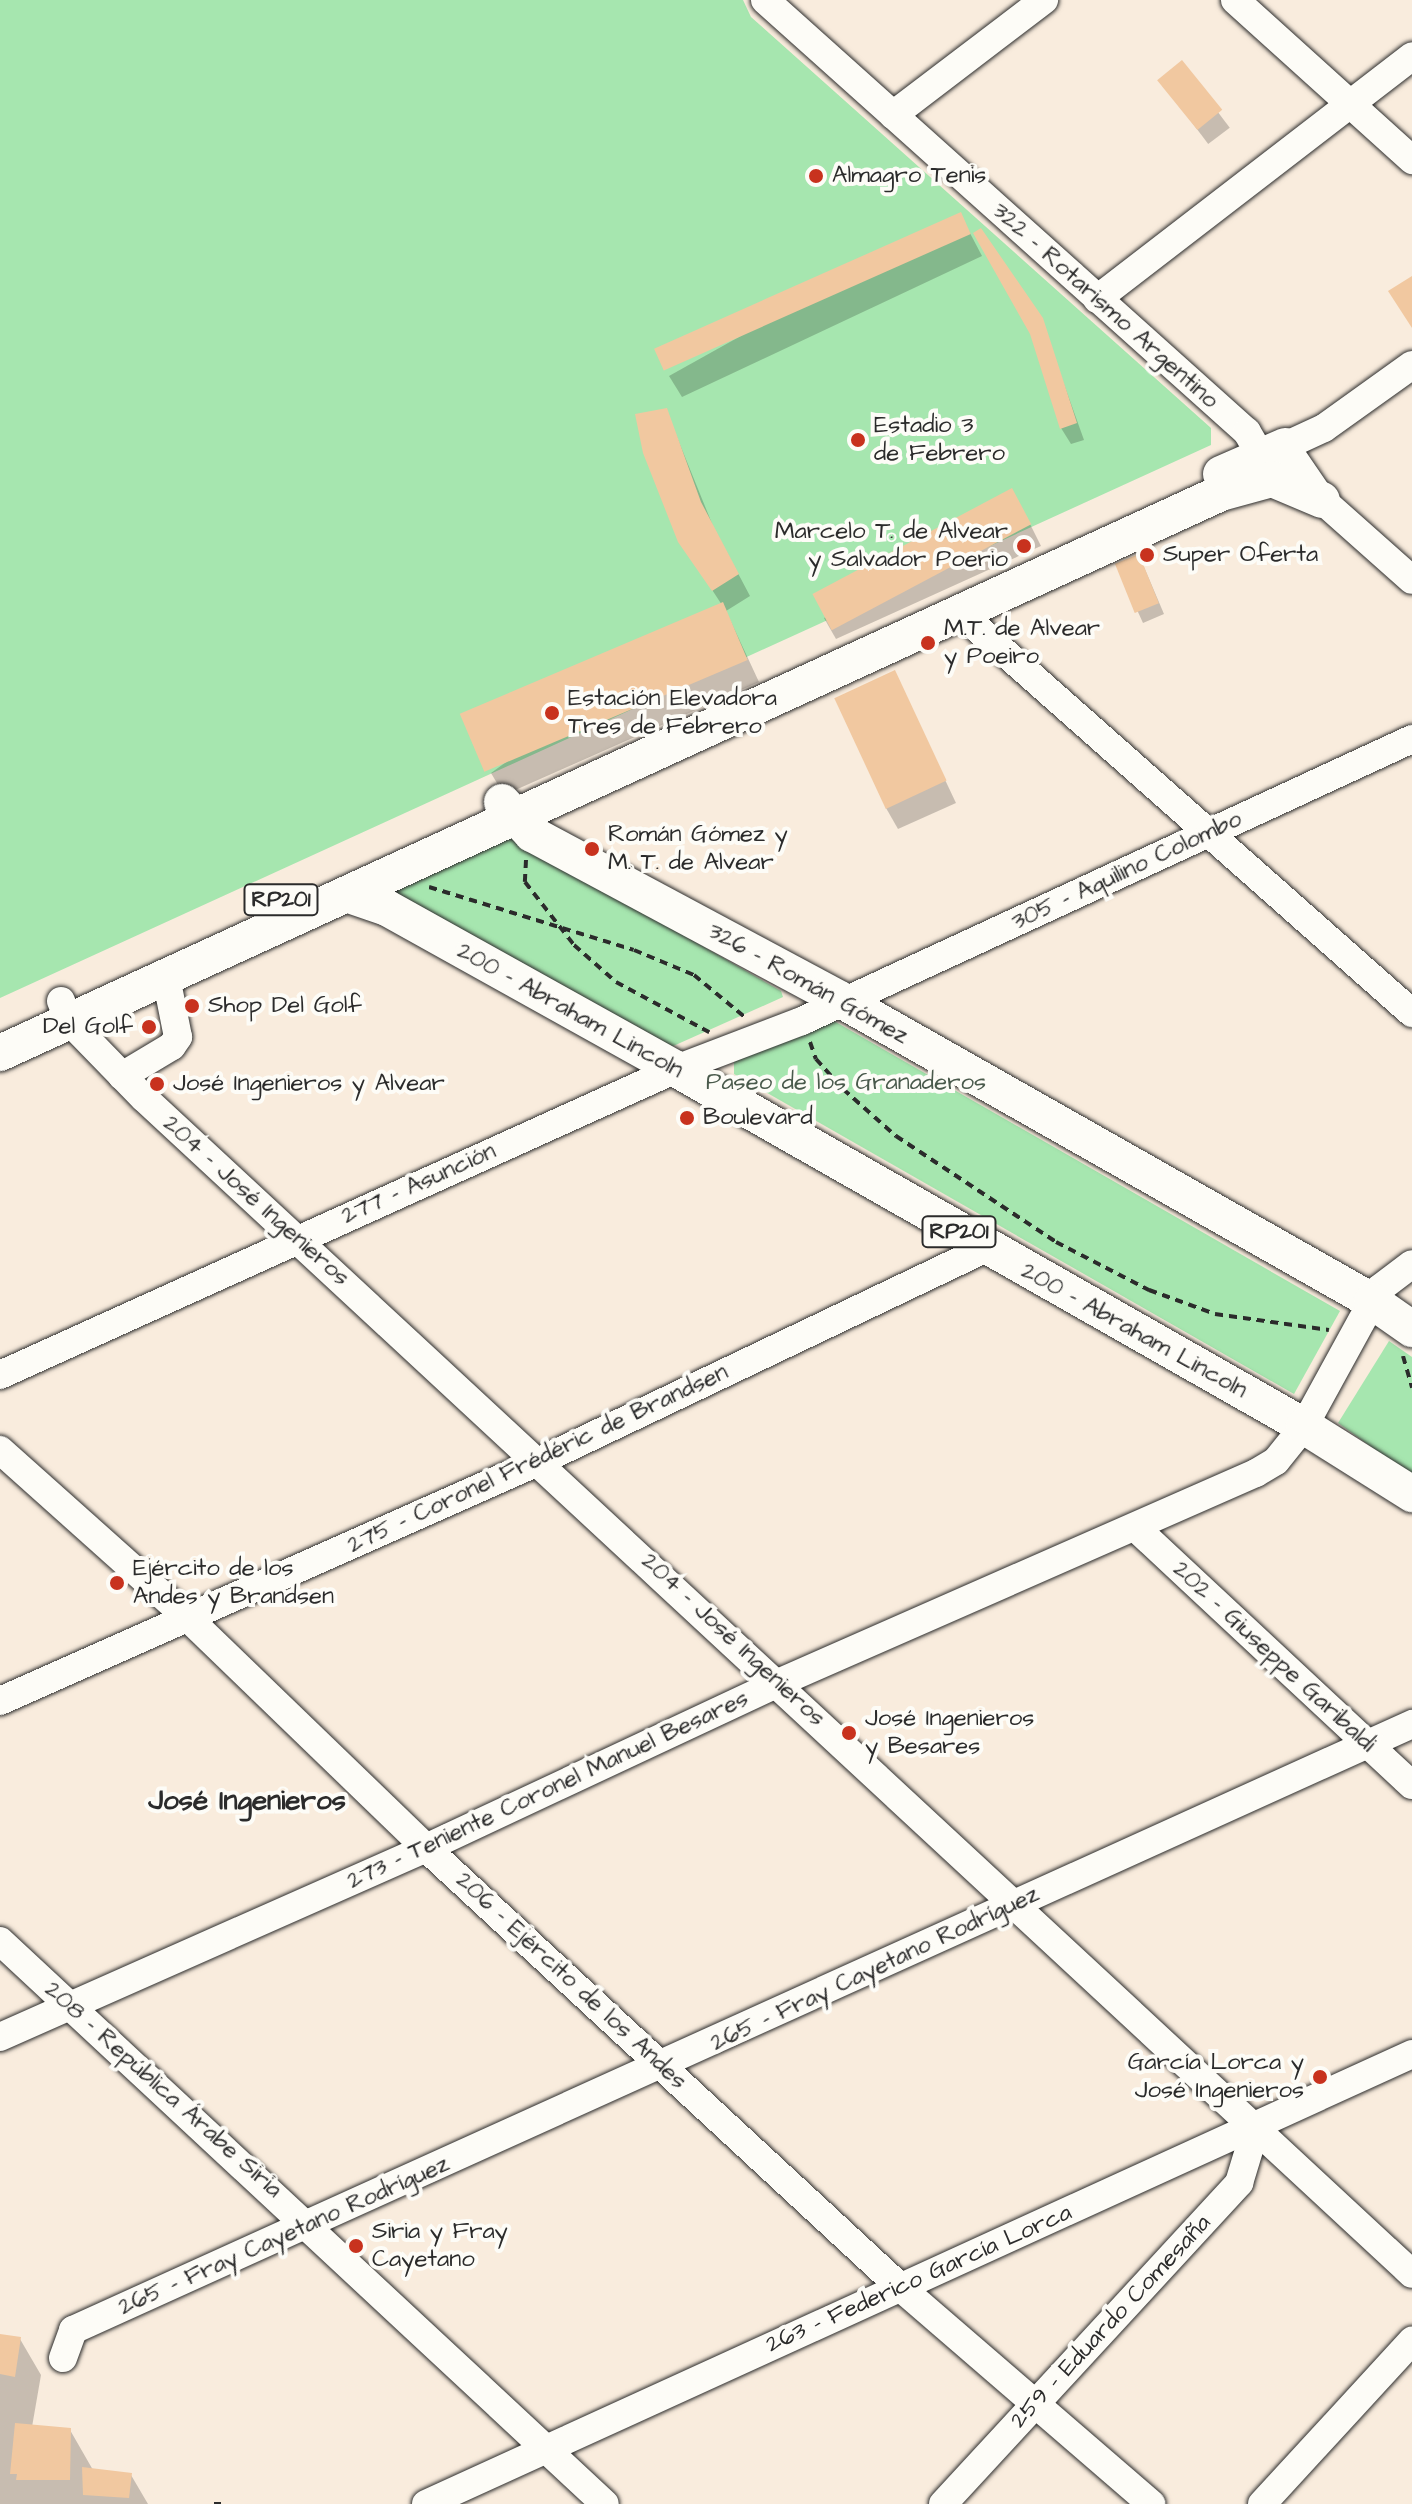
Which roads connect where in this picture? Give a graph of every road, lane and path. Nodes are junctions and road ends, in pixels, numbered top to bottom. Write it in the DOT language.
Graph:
graph roads {
  1 [pos="765,0"];
  2 [pos="1044,0"];
  3 [pos="1235,0"];
  4 [pos="1412,56"];
  5 [pos="1349,103"];
  6 [pos="893,115"];
  7 [pos="1412,160"];
  8 [pos="1097,299"];
  9 [pos="1412,365"];
  10 [pos="1273,451"];
  11 [pos="1322,500"];
  12 [pos="1412,580"];
  13 [pos="959,612"];
  14 [pos="1412,739"];
  15 [pos="516,818"];
  16 [pos="1210,833"];
  17 [pos="395,873"];
  18 [pos="349,895"];
  19 [pos="557,925"];
  20 [pos="166,977"];
  21 [pos="841,1000"];
  22 [pos="65,1011"];
  23 [pos="1412,1013"];
  24 [pos="802,1021"];
  25 [pos="0,1029"];
  26 [pos="752,1043"];
  27 [pos="0,1053"];
  28 [pos="676,1069"];
  29 [pos="122,1076"];
  30 [pos="299,1239"];
  31 [pos="986,1248"];
  32 [pos="1412,1264"];
  33 [pos="1364,1317"];
  34 [pos="1412,1329"];
  35 [pos="0,1375"];
  36 [pos="1304,1426"];
  37 [pos="0,1450"];
  38 [pos="540,1461"];
  39 [pos="1412,1494"];
  40 [pos="1136,1528"];
  41 [pos="188,1618"];
  42 [pos="778,1683"];
  43 [pos="0,1701"];
  44 [pos="1412,1724"];
  45 [pos="1369,1745"];
  46 [pos="1412,1785"];
  47 [pos="426,1848"];
  48 [pos="1017,1903"];
  49 [pos="0,1941"];
  50 [pos="70,2006"];
  51 [pos="0,2037"];
  52 [pos="1412,2054"];
  53 [pos="664,2066"];
  54 [pos="1256,2127"];
  55 [pos="310,2224"];
  56 [pos="1412,2274"];
  57 [pos="900,2287"];
  58 [pos="1412,2341"];
  59 [pos="63,2358"];
  60 [pos="1035,2406"];
  61 [pos="545,2449"];
  62 [pos="214,2504"];
  63 [pos="221,2504"];
  64 [pos="426,2504"];
  65 [pos="605,2504"];
  66 [pos="943,2504"];
  67 [pos="1151,2504"];
  68 [pos="1262,2504"];
  1 -- 6 [label="street, 322 - Rotarismo Argentino"];
  2 -- 6 [label="street"];
  3 -- 5 [label="street"];
  4 -- 5 [label="street"];
  5 -- 7 [label="street"];
  5 -- 8 [label="street"];
  6 -- 8 [label="street, 322 - Rotarismo Argentino"];
  8 -- 10 [label="street, 322 - Rotarismo Argentino"];
  9 -- 10 [label="street"];
  10 -- 11 [label="street, 322 - Rotarismo Argentino"];
  10 -- 15 [label="main road"];
  11 -- 12 [label="street, 322 - Rotarismo Argentino"];
  11 -- 13 [label="main road"];
  13 -- 15 [label="main road"];
  13 -- 16 [label="street"];
  14 -- 16 [label="street, 305 - Aquilino Colombo"];
  15 -- 17 [label="main road, RP201"];
  15 -- 19 [label="path"];
  15 -- 21 [label="main road, 326 - Román Gómez"];
  15 -- 22 [label="main road, RP201"];
  16 -- 21 [label="street, 305 - Aquilino Colombo"];
  16 -- 23 [label="street"];
  17 -- 18 [label="main road, RP201"];
  17 -- 19 [label="path"];
  18 -- 20 [label="main road, RP201"];
  18 -- 28 [label="main road, 200 - Abraham Lincoln / RP201"];
  19 -- 26 [label="path"];
  19 -- 26 [label="path"];
  20 -- 22 [label="main road, RP201"];
  20 -- 29 [label="street"];
  21 -- 24 [label="street, 277 - Asunción"];
  21 -- 33 [label="main road, 326 - Román Gómez"];
  22 -- 25 [label="main road, RP201"];
  22 -- 27 [label="main road, RP201"];
  22 -- 29 [label="street, 204 - José Ingenieros"];
  24 -- 26 [label="street, 277 - Asunción"];
  24 -- 33 [label="path"];
  26 -- 28 [label="street, 277 - Asunción"];
  28 -- 30 [label="street, 277 - Asunción"];
  28 -- 31 [label="main road, 200 - Abraham Lincoln / RP201"];
  29 -- 30 [label="street, 204 - José Ingenieros"];
  30 -- 35 [label="street, 277 - Asunción"];
  30 -- 38 [label="street, 204 - José Ingenieros"];
  31 -- 36 [label="main road, 200 - Abraham Lincoln / RP201"];
  31 -- 38 [label="street, 275 - Coronel Frédéric de Brandsen"];
  32 -- 33 [label="street, 273 - Teniente Coronel Manuel Besares"];
  33 -- 34 [label="main road, 326 - Román Gómez"];
  33 -- 36 [label="street, 273 - Teniente Coronel Manuel Besares"];
  36 -- 39 [label="main road, 200 - Abraham Lincoln / RP201"];
  36 -- 40 [label="street, 273 - Teniente Coronel Manuel Besares"];
  37 -- 41 [label="street, 206 - Ejército de los Andes"];
  38 -- 41 [label="street, 275 - Coronel Frédéric de Brandsen"];
  38 -- 42 [label="street, 204 - José Ingenieros"];
  40 -- 42 [label="street, 273 - Teniente Coronel Manuel Besares"];
  40 -- 45 [label="street, 202 - Giuseppe Garibaldi"];
  41 -- 43 [label="street, 275 - Coronel Frédéric de Brandsen"];
  41 -- 47 [label="street, 206 - Ejército de los Andes"];
  42 -- 47 [label="street, 273 - Teniente Coronel Manuel Besares"];
  42 -- 48 [label="street, 204 - José Ingenieros"];
  44 -- 45 [label="street, 265 - Fray Cayetano Rodríguez"];
  45 -- 46 [label="street, 202 - Giuseppe Garibaldi"];
  45 -- 48 [label="street, 265 - Fray Cayetano Rodríguez"];
  47 -- 50 [label="street, 273 - Teniente Coronel Manuel Besares"];
  47 -- 53 [label="street, 206 - Ejército de los Andes"];
  48 -- 53 [label="street, 265 - Fray Cayetano Rodríguez"];
  48 -- 54 [label="street, 204 - José Ingenieros"];
  49 -- 50 [label="street, 208 - República Árabe Siria"];
  50 -- 51 [label="street, 273 - Teniente Coronel Manuel Besares"];
  50 -- 55 [label="street, 208 - República Árabe Siria"];
  52 -- 54 [label="street, 263 - Federico García Lorca"];
  53 -- 55 [label="street, 265 - Fray Cayetano Rodríguez"];
  53 -- 57 [label="street, 206 - Ejército de los Andes"];
  54 -- 56 [label="street, 204 - José Ingenieros"];
  54 -- 57 [label="street, 263 - Federico García Lorca"];
  54 -- 60 [label="street, 259 - Eduardo Comesaña"];
  55 -- 59 [label="street, 265 - Fray Cayetano Rodríguez"];
  55 -- 61 [label="street, 208 - República Árabe Siria"];
  57 -- 60 [label="street, 206 - Ejército de los Andes"];
  57 -- 61 [label="street, 263 - Federico García Lorca"];
  58 -- 68 [label="street"];
  60 -- 66 [label="street, 259 - Eduardo Comesaña"];
  60 -- 67 [label="street, 206 - Ejército de los Andes"];
  61 -- 64 [label="street, 263 - Federico García Lorca"];
  61 -- 65 [label="street, 208 - República Árabe Siria"];
  62 -- 63 [label="path"];
}
